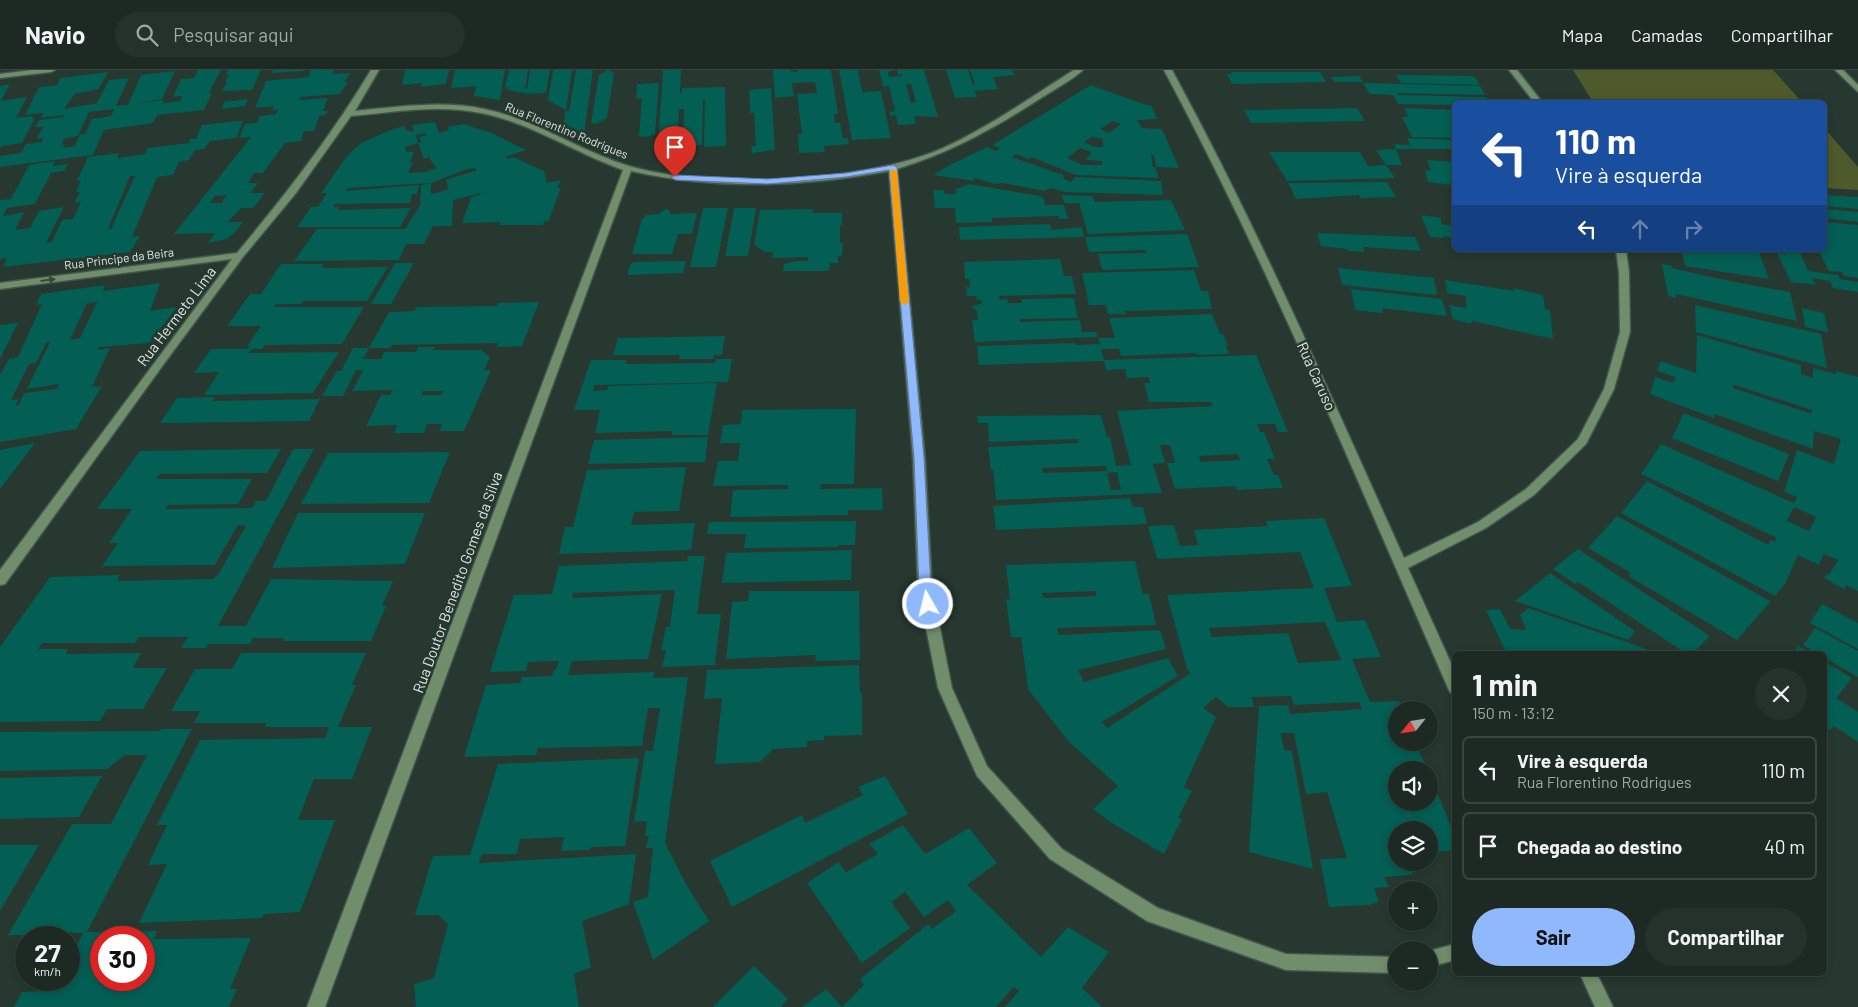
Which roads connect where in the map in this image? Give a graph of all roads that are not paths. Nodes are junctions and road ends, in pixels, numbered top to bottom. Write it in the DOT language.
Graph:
graph roads {
  1 [pos="51,70"];
  2 [pos="375,70"];
  3 [pos="1079,70"];
  4 [pos="1168,70"];
  5 [pos="1514,70"];
  6 [pos="1839,70"];
  7 [pos="0,76"];
  8 [pos="1858,90"];
  9 [pos="1536,100"];
  10 [pos="349,114"];
  11 [pos="893,167"];
  12 [pos="628,168"];
  13 [pos="1621,252"];
  14 [pos="240,255"];
  15 [pos="0,286"];
  16 [pos="1400,566"];
  17 [pos="0,580"];
  18 [pos="1452,681"];
  19 [pos="1452,953"];
  20 [pos="1438,957"];
  21 [pos="1388,965"];
  22 [pos="1589,976"];
  23 [pos="316,1007"];
  24 [pos="1604,1007"];
  1 -- 7 [label="street"];
  2 -- 10 [label="street, Rua Hermeto Lima"];
  3 -- 11 [label="street, Rua Florentino Rodrigues"];
  4 -- 16 [label="street, Rua Caruso"];
  5 -- 9 [label="street"];
  6 -- 8 [label="street"];
  10 -- 12 [label="street, Rua Florentino Rodrigues"];
  10 -- 14 [label="street, Rua Hermeto Lima"];
  11 -- 12 [label="street, Rua Florentino Rodrigues"];
  11 -- 21 [label="street"];
  12 -- 23 [label="street, Rua Doutor Benedito Gomes da Silva"];
  13 -- 16 [label="street"];
  15 -- 14 [label="street, Rua Principe da Beira, one-way"];
  14 -- 17 [label="street, Rua Hermeto Lima"];
  16 -- 18 [label="street, Rua Caruso"];
  19 -- 20 [label="street"];
  22 -- 24 [label="street"];
}
